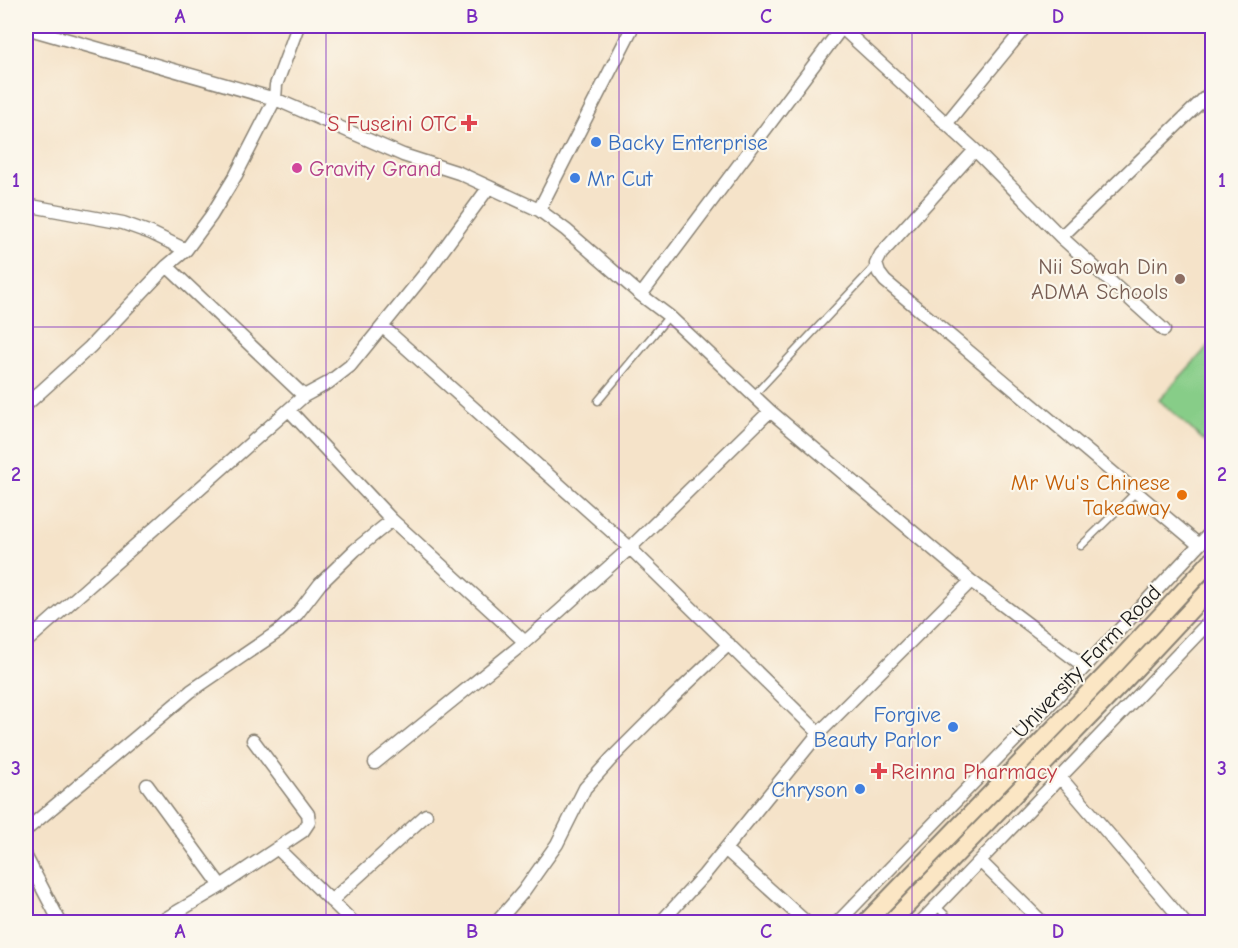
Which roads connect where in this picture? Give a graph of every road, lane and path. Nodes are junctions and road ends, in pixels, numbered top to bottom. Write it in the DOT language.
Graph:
graph roads {
  1 [pos="298,26"];
  2 [pos="633,26"];
  3 [pos="841,26"];
  4 [pos="1026,26"];
  5 [pos="26,28"];
  6 [pos="1212,91"];
  7 [pos="275,99"];
  8 [pos="946,124"];
  9 [pos="975,150"];
  10 [pos="489,187"];
  11 [pos="26,205"];
  12 [pos="539,210"];
  13 [pos="1061,237"];
  14 [pos="186,250"];
  15 [pos="876,264"];
  16 [pos="167,266"];
  17 [pos="641,295"];
  18 [pos="669,316"];
  19 [pos="383,327"];
  20 [pos="1164,330"];
  21 [pos="303,396"];
  22 [pos="754,396"];
  23 [pos="598,401"];
  24 [pos="26,405"];
  25 [pos="289,410"];
  26 [pos="771,411"];
  27 [pos="1136,492"];
  28 [pos="392,520"];
  29 [pos="1212,531"];
  30 [pos="1199,545"];
  31 [pos="1081,546"];
  32 [pos="630,548"];
  33 [pos="1212,560"];
  34 [pos="971,581"];
  35 [pos="1212,587"];
  36 [pos="1212,619"];
  37 [pos="26,642"];
  38 [pos="525,642"];
  39 [pos="729,644"];
  40 [pos="1085,667"];
  41 [pos="819,733"];
  42 [pos="253,740"];
  43 [pos="375,763"];
  44 [pos="1060,777"];
  45 [pos="147,785"];
  46 [pos="426,814"];
  47 [pos="26,830"];
  48 [pos="278,849"];
  49 [pos="725,849"];
  50 [pos="26,857"];
  51 [pos="980,861"];
  52 [pos="221,886"];
  53 [pos="332,901"];
  54 [pos="936,906"];
  55 [pos="60,922"];
  56 [pos="160,922"];
  57 [pos="353,922"];
  58 [pos="497,922"];
  59 [pos="662,922"];
  60 [pos="806,922"];
  61 [pos="838,922"];
  62 [pos="866,922"];
  63 [pos="891,922"];
  64 [pos="921,922"];
  65 [pos="953,922"];
  66 [pos="1042,922"];
  67 [pos="1184,922"];
  1 -- 7 [label="street"];
  2 -- 12 [label="street"];
  3 -- 8 [label="street"];
  3 -- 17 [label="street"];
  4 -- 8 [label="street"];
  5 -- 7 [label="street"];
  6 -- 13 [label="street"];
  7 -- 10 [label="street"];
  7 -- 14 [label="street"];
  8 -- 9 [label="street"];
  9 -- 13 [label="street"];
  9 -- 15 [label="street"];
  10 -- 12 [label="street"];
  10 -- 19 [label="street"];
  11 -- 14 [label="street"];
  12 -- 17 [label="street"];
  13 -- 20 [label="street"];
  14 -- 16 [label="street"];
  15 -- 22 [label="lane"];
  15 -- 27 [label="street"];
  16 -- 21 [label="street"];
  16 -- 24 [label="street"];
  17 -- 18 [label="street"];
  18 -- 22 [label="street"];
  18 -- 23 [label="lane"];
  19 -- 21 [label="street"];
  19 -- 32 [label="street"];
  21 -- 25 [label="street"];
  22 -- 26 [label="street"];
  25 -- 28 [label="street"];
  25 -- 37 [label="street"];
  26 -- 32 [label="street"];
  26 -- 34 [label="street"];
  27 -- 30 [label="street"];
  27 -- 31 [label="lane"];
  28 -- 38 [label="street"];
  28 -- 47 [label="street"];
  29 -- 30 [label="street"];
  30 -- 40 [label="street"];
  32 -- 38 [label="street"];
  32 -- 39 [label="street"];
  33 -- 62 [label="street, University Farm Road"];
  34 -- 40 [label="street"];
  34 -- 41 [label="street"];
  35 -- 63 [label="street, University Farm Road"];
  36 -- 44 [label="street"];
  38 -- 43 [label="street"];
  39 -- 41 [label="street"];
  39 -- 58 [label="street"];
  40 -- 61 [label="street"];
  41 -- 49 [label="street"];
  42 -- 48 [label="street"];
  44 -- 51 [label="street"];
  44 -- 67 [label="street"];
  45 -- 52 [label="street"];
  46 -- 53 [label="street"];
  48 -- 52 [label="street"];
  48 -- 53 [label="street"];
  49 -- 59 [label="street"];
  49 -- 60 [label="street"];
  50 -- 55 [label="street"];
  51 -- 54 [label="street"];
  51 -- 66 [label="street"];
  52 -- 56 [label="street"];
  53 -- 57 [label="street"];
  54 -- 64 [label="street"];
  54 -- 65 [label="lane"];
}
